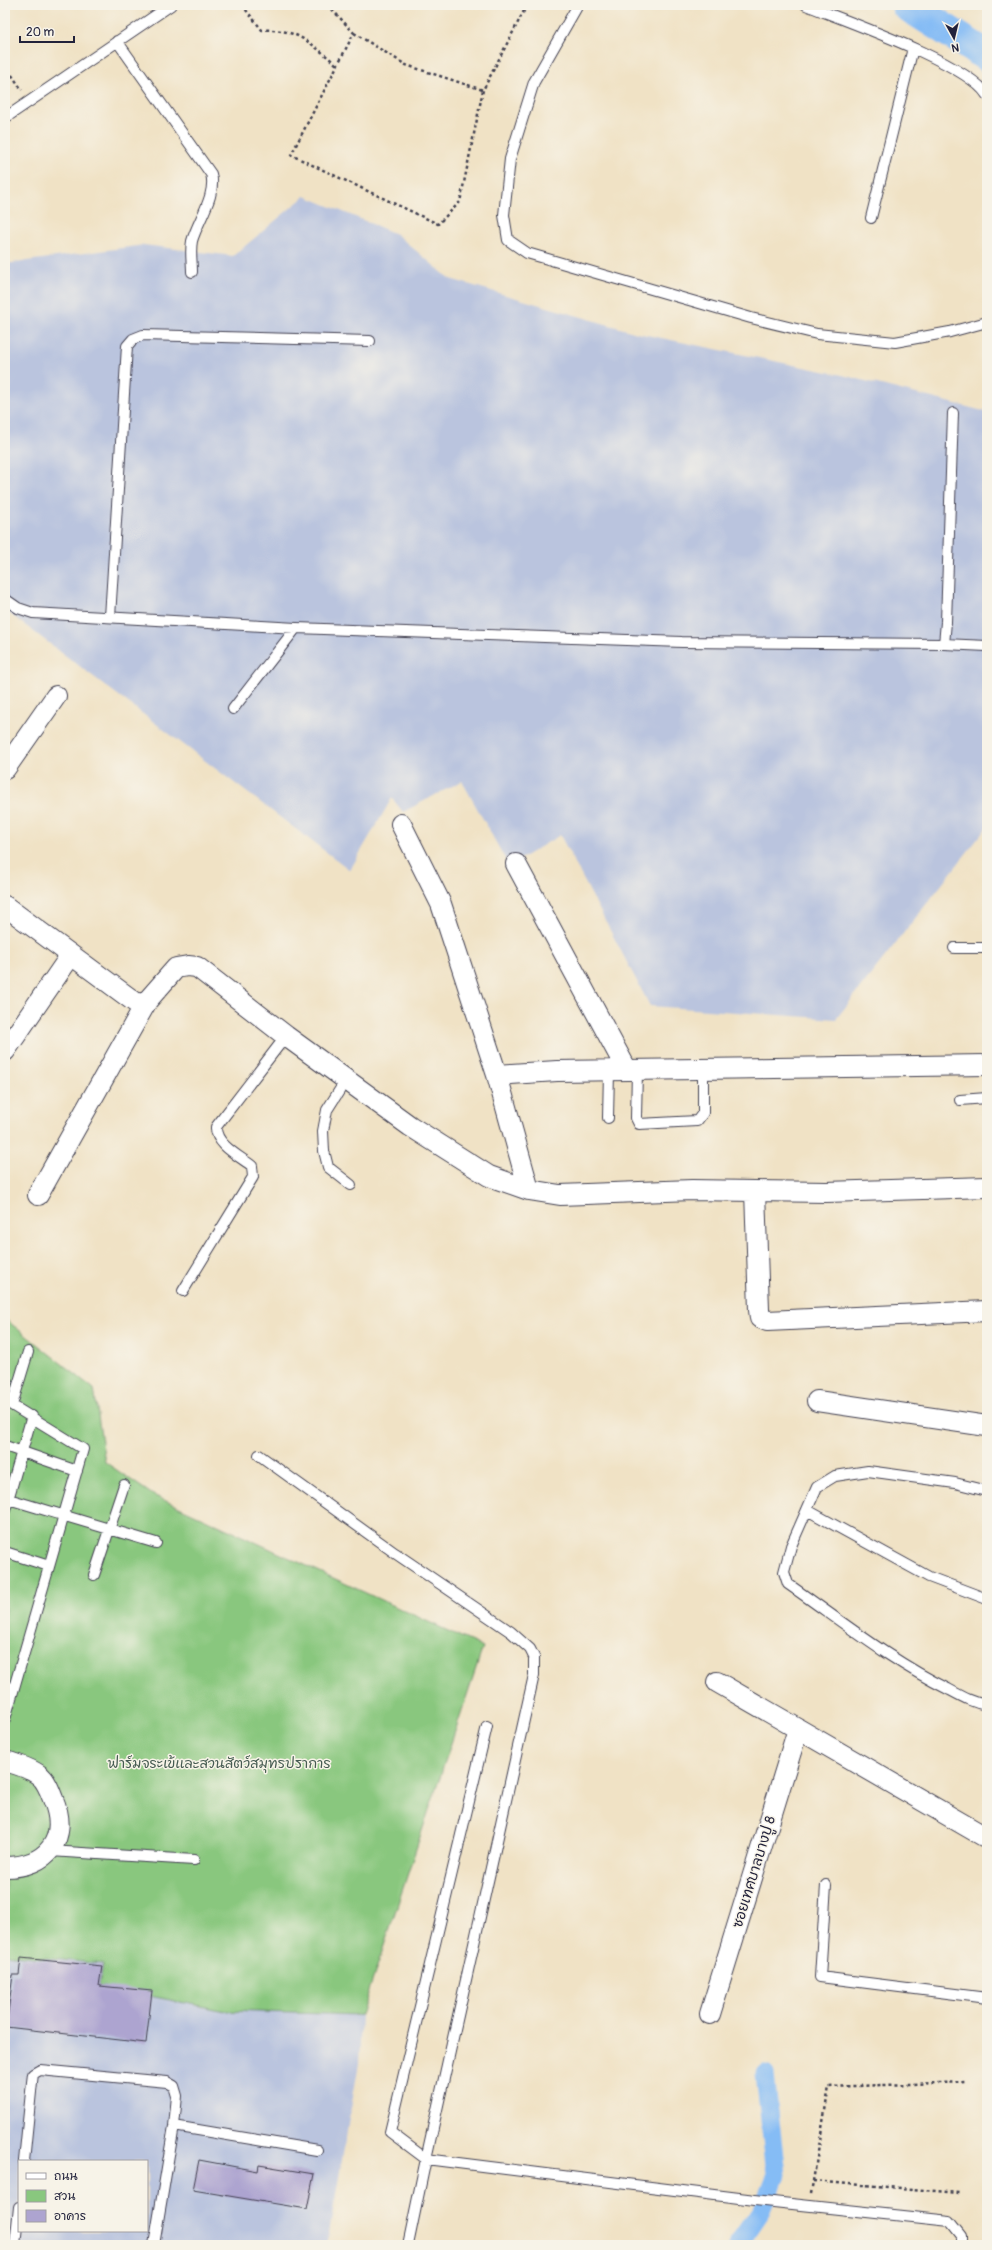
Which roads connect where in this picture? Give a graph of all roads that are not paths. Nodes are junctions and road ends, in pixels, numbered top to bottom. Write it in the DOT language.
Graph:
graph roads {
  1 [pos="172,5"];
  2 [pos="578,5"];
  3 [pos="806,5"];
  4 [pos="117,41"];
  5 [pos="913,48"];
  6 [pos="987,96"];
  7 [pos="5,118"];
  8 [pos="871,218"];
  9 [pos="192,272"];
  10 [pos="987,322"];
  11 [pos="370,341"];
  12 [pos="953,413"];
  13 [pos="5,599"];
  14 [pos="110,617"];
  15 [pos="296,628"];
  16 [pos="944,644"];
  17 [pos="987,646"];
  18 [pos="56,696"];
  19 [pos="233,709"];
  20 [pos="5,769"];
  21 [pos="401,824"];
  22 [pos="516,864"];
  23 [pos="5,906"];
  24 [pos="954,948"];
  25 [pos="987,948"];
  26 [pos="71,955"];
  27 [pos="143,1008"];
  28 [pos="286,1036"];
  29 [pos="5,1052"];
  30 [pos="987,1065"];
  31 [pos="703,1069"];
  32 [pos="624,1070"];
  33 [pos="497,1075"];
  34 [pos="346,1080"];
  35 [pos="987,1098"];
  36 [pos="960,1100"];
  37 [pos="608,1118"];
  38 [pos="351,1185"];
  39 [pos="987,1187"];
  40 [pos="529,1190"];
  41 [pos="755,1191"];
  42 [pos="38,1195"];
  43 [pos="183,1291"];
  44 [pos="987,1311"];
  45 [pos="28,1352"];
  46 [pos="817,1401"];
  47 [pos="9,1403"];
  48 [pos="32,1416"];
  49 [pos="987,1426"];
  50 [pos="5,1446"];
  51 [pos="22,1451"];
  52 [pos="259,1455"];
  53 [pos="77,1471"];
  54 [pos="124,1485"];
  55 [pos="987,1491"];
  56 [pos="7,1498"];
  57 [pos="5,1510"];
  58 [pos="807,1510"];
  59 [pos="64,1515"];
  60 [pos="108,1528"];
  61 [pos="156,1543"];
  62 [pos="5,1552"];
  63 [pos="49,1566"];
  64 [pos="94,1575"];
  65 [pos="987,1599"];
  66 [pos="717,1682"];
  67 [pos="987,1705"];
  68 [pos="5,1719"];
  69 [pos="487,1726"];
  70 [pos="798,1729"];
  71 [pos="5,1761"];
  72 [pos="987,1838"];
  73 [pos="50,1851"];
  74 [pos="194,1860"];
  75 [pos="5,1867"];
  76 [pos="826,1886"];
  77 [pos="987,1998"];
  78 [pos="710,2014"];
  79 [pos="174,2126"];
  80 [pos="317,2150"];
  81 [pos="426,2159"];
  82 [pos="24,2160"];
  83 [pos="18,2216"];
  84 [pos="15,2245"];
  85 [pos="154,2245"];
  86 [pos="408,2245"];
  87 [pos="962,2245"];
  1 -- 4 [label="lane"];
  2 -- 10 [label="lane"];
  3 -- 5 [label="lane"];
  4 -- 7 [label="lane"];
  4 -- 9 [label="lane"];
  5 -- 6 [label="lane"];
  5 -- 8 [label="lane"];
  11 -- 14 [label="lane"];
  12 -- 16 [label="lane"];
  13 -- 14 [label="lane"];
  14 -- 15 [label="lane"];
  15 -- 16 [label="lane"];
  15 -- 19 [label="lane"];
  16 -- 17 [label="lane"];
  18 -- 20 [label="street"];
  21 -- 33 [label="street"];
  22 -- 32 [label="street"];
  23 -- 26 [label="street"];
  24 -- 25 [label="lane"];
  26 -- 27 [label="street"];
  26 -- 29 [label="street"];
  27 -- 28 [label="street"];
  27 -- 42 [label="street"];
  28 -- 34 [label="street"];
  28 -- 43 [label="lane"];
  30 -- 31 [label="street"];
  31 -- 32 [label="street"];
  31 -- 32 [label="lane"];
  32 -- 33 [label="street"];
  32 -- 37 [label="lane"];
  33 -- 40 [label="street"];
  34 -- 38 [label="lane"];
  34 -- 40 [label="street"];
  35 -- 36 [label="lane"];
  39 -- 41 [label="street"];
  40 -- 41 [label="street"];
  41 -- 44 [label="street"];
  45 -- 47 [label="lane"];
  46 -- 49 [label="street"];
  47 -- 48 [label="lane"];
  48 -- 51 [label="lane"];
  48 -- 53 [label="lane"];
  50 -- 51 [label="lane"];
  51 -- 53 [label="lane"];
  51 -- 56 [label="lane"];
  52 -- 81 [label="lane"];
  53 -- 59 [label="lane"];
  54 -- 60 [label="lane"];
  55 -- 58 [label="lane"];
  56 -- 57 [label="lane"];
  56 -- 59 [label="lane"];
  58 -- 65 [label="lane"];
  58 -- 67 [label="lane"];
  59 -- 60 [label="lane"];
  59 -- 63 [label="lane"];
  60 -- 61 [label="lane"];
  60 -- 64 [label="lane"];
  62 -- 63 [label="lane"];
  63 -- 68 [label="lane"];
  66 -- 70 [label="street"];
  69 -- 81 [label="lane"];
  70 -- 72 [label="street"];
  70 -- 78 [label="street, ซอยเทศบาลบางปู 8"];
  71 -- 73 [label="street"];
  73 -- 74 [label="lane"];
  73 -- 75 [label="street"];
  76 -- 77 [label="lane"];
  79 -- 80 [label="lane"];
  79 -- 82 [label="lane"];
  79 -- 85 [label="lane"];
  81 -- 86 [label="lane"];
  81 -- 87 [label="lane"];
  83 -- 84 [label="lane"];
}
